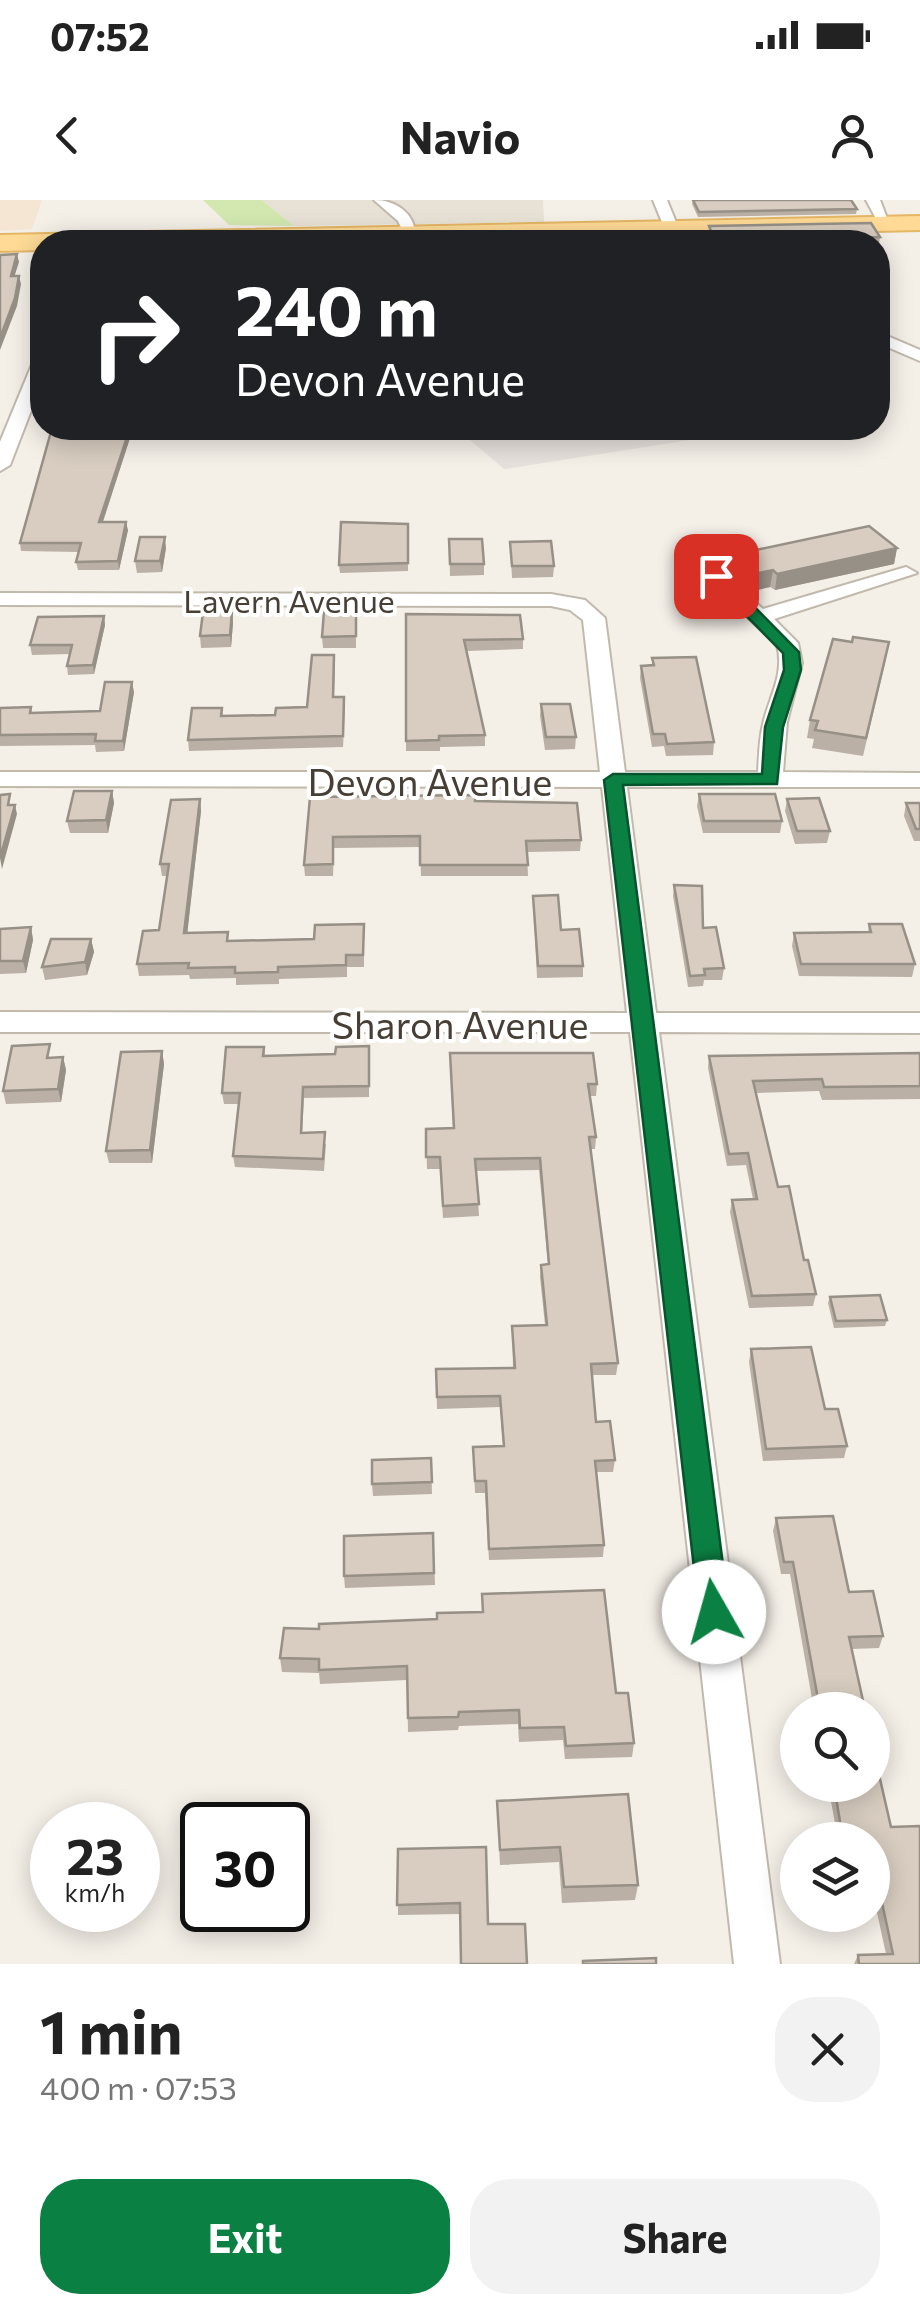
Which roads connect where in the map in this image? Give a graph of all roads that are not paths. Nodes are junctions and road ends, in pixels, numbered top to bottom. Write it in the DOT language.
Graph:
graph roads {
  1 [pos="381,200"];
  2 [pos="660,200"];
  3 [pos="879,212"];
  4 [pos="920,223"];
  5 [pos="409,230"];
  6 [pos="670,230"];
  7 [pos="717,230"];
  8 [pos="0,243"];
  9 [pos="30,243"];
  10 [pos="890,342"];
  11 [pos="920,356"];
  12 [pos="30,391"];
  13 [pos="0,465"];
  14 [pos="694,556"];
  15 [pos="906,573"];
  16 [pos="0,600"];
  17 [pos="759,617"];
  18 [pos="0,779"];
  19 [pos="613,780"];
  20 [pos="770,780"];
  21 [pos="920,780"];
  22 [pos="0,1022"];
  23 [pos="643,1023"];
  24 [pos="920,1024"];
  25 [pos="756,1964"];
  1 -- 5 [label="street"];
  2 -- 6 [label="street"];
  3 -- 4 [label="main road"];
  3 -- 7 [label="main road"];
  8 -- 9 [label="main road"];
  10 -- 11 [label="street"];
  12 -- 13 [label="street"];
  14 -- 17 [label="street"];
  15 -- 17 [label="street"];
  16 -- 19 [label="street, Lavern Avenue"];
  17 -- 20 [label="street"];
  18 -- 19 [label="street, Devon Avenue"];
  19 -- 20 [label="street, Devon Avenue"];
  19 -- 23 [label="street"];
  20 -- 21 [label="street, Devon Avenue"];
  22 -- 23 [label="street, Sharon Avenue"];
  23 -- 24 [label="street, Sharon Avenue"];
  23 -- 25 [label="street"];
}
